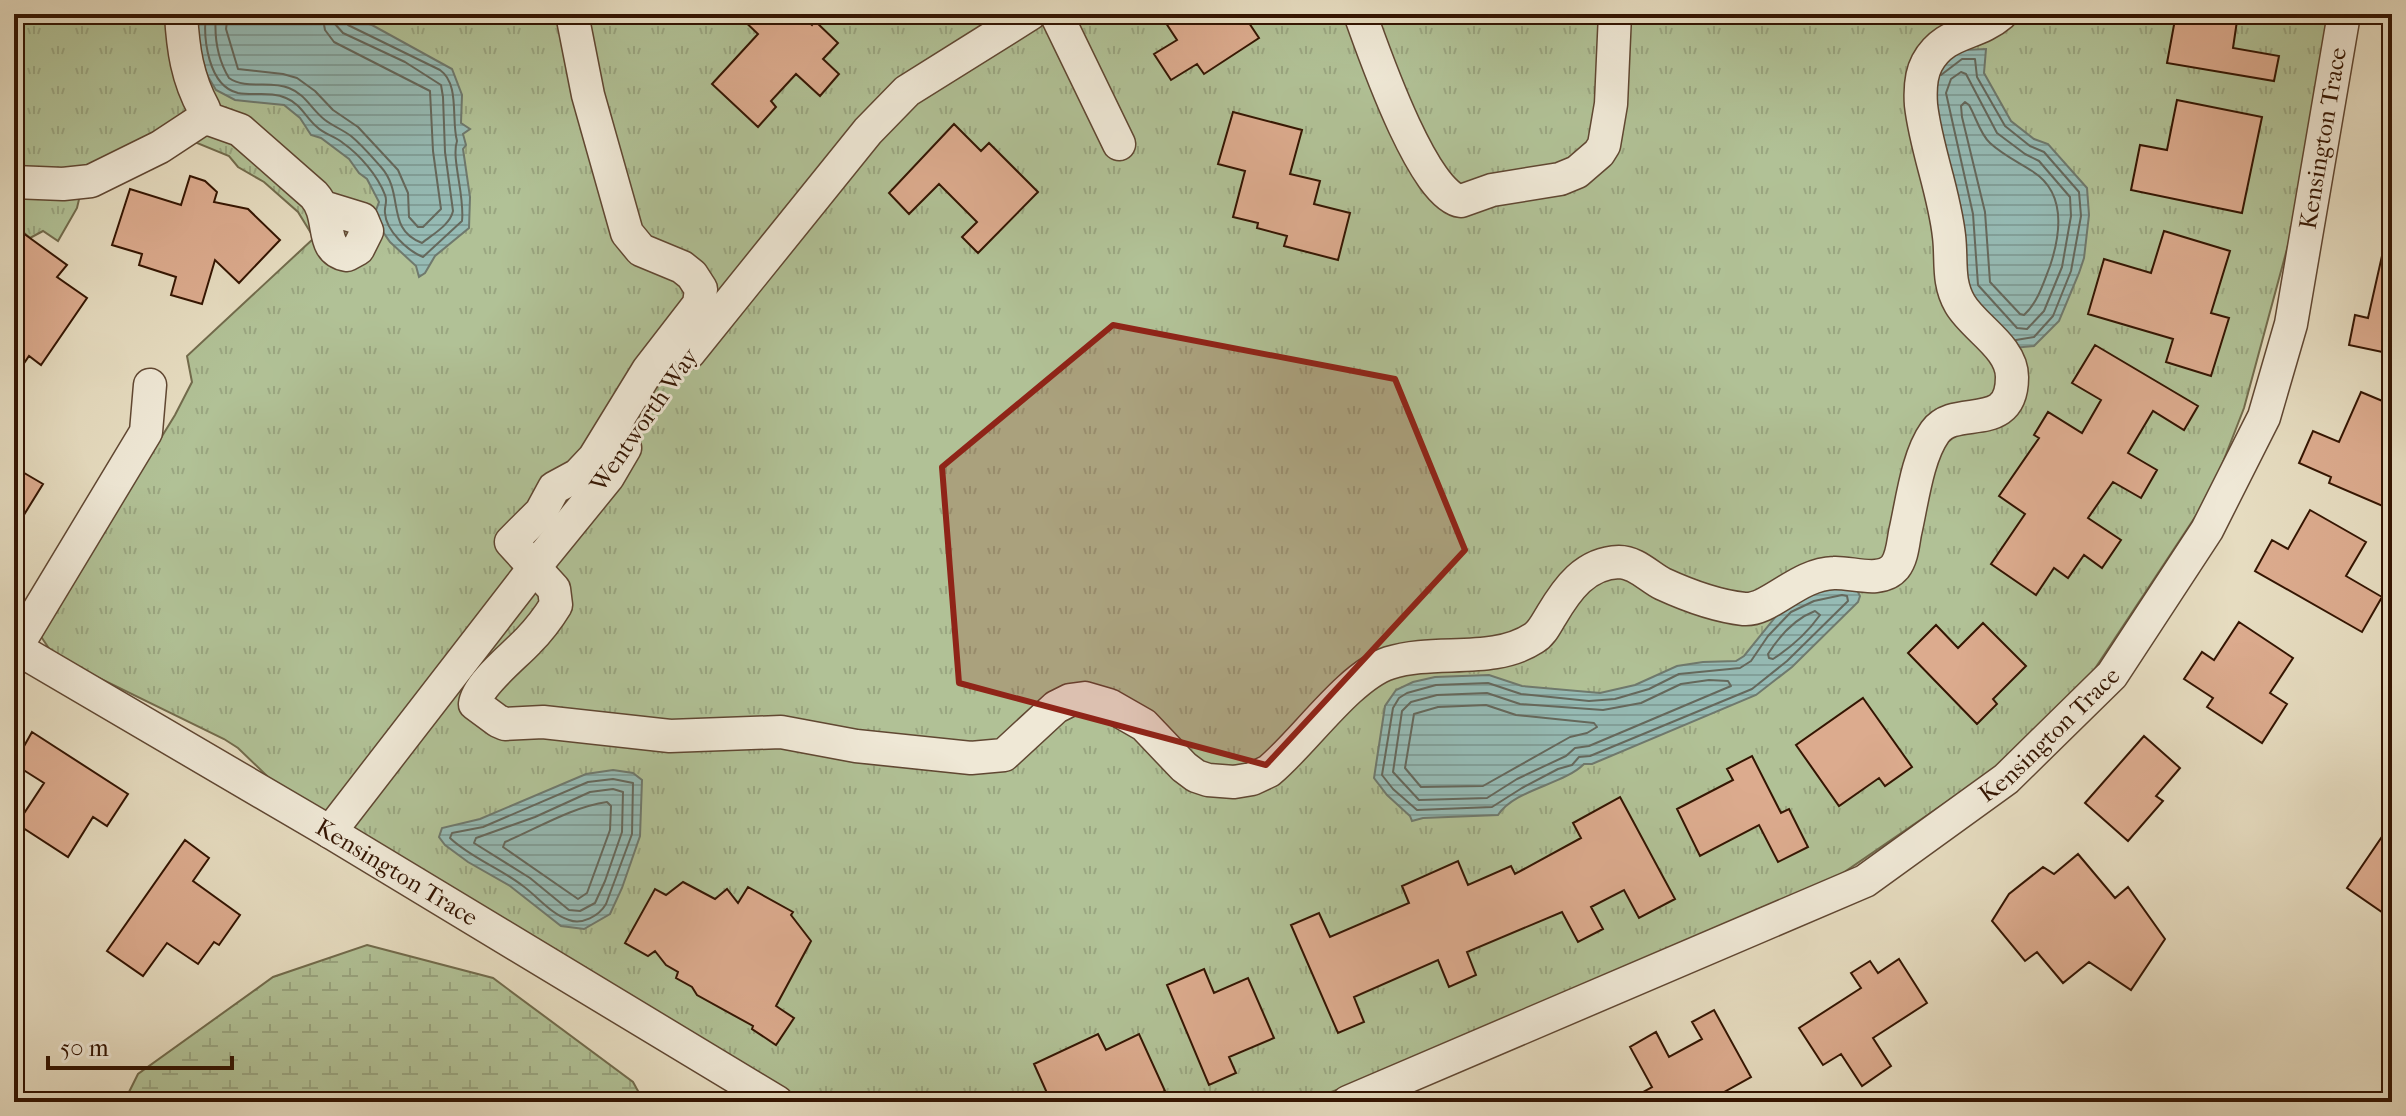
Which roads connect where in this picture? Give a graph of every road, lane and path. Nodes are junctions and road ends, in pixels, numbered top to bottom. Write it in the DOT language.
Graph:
graph roads {
  1 [pos="181,14"];
  2 [pos="572,14"];
  3 [pos="1030,14"];
  4 [pos="1056,14"];
  5 [pos="1360,14"];
  6 [pos="1615,14"];
  7 [pos="2001,14"];
  8 [pos="2344,14"];
  9 [pos="201,120"];
  10 [pos="1119,144"];
  11 [pos="14,182"];
  12 [pos="323,207"];
  13 [pos="150,385"];
  14 [pos="534,568"];
  15 [pos="15,650"];
  16 [pos="330,832"];
  17 [pos="1368,1098"];
  18 [pos="777,1102"];
  1 -- 9 [label="street"];
  2 -- 14 [label="street"];
  3 -- 14 [label="street, Wentworth Way"];
  4 -- 10 [label="street"];
  5 -- 6 [label="street"];
  7 -- 14 [label="street"];
  8 -- 17 [label="street, Kensington Trace"];
  9 -- 11 [label="street"];
  9 -- 12 [label="street"];
  13 -- 15 [label="street"];
  14 -- 16 [label="street, Wentworth Way"];
  15 -- 16 [label="street, Kensington Trace"];
  16 -- 18 [label="street, Kensington Trace"];
}
